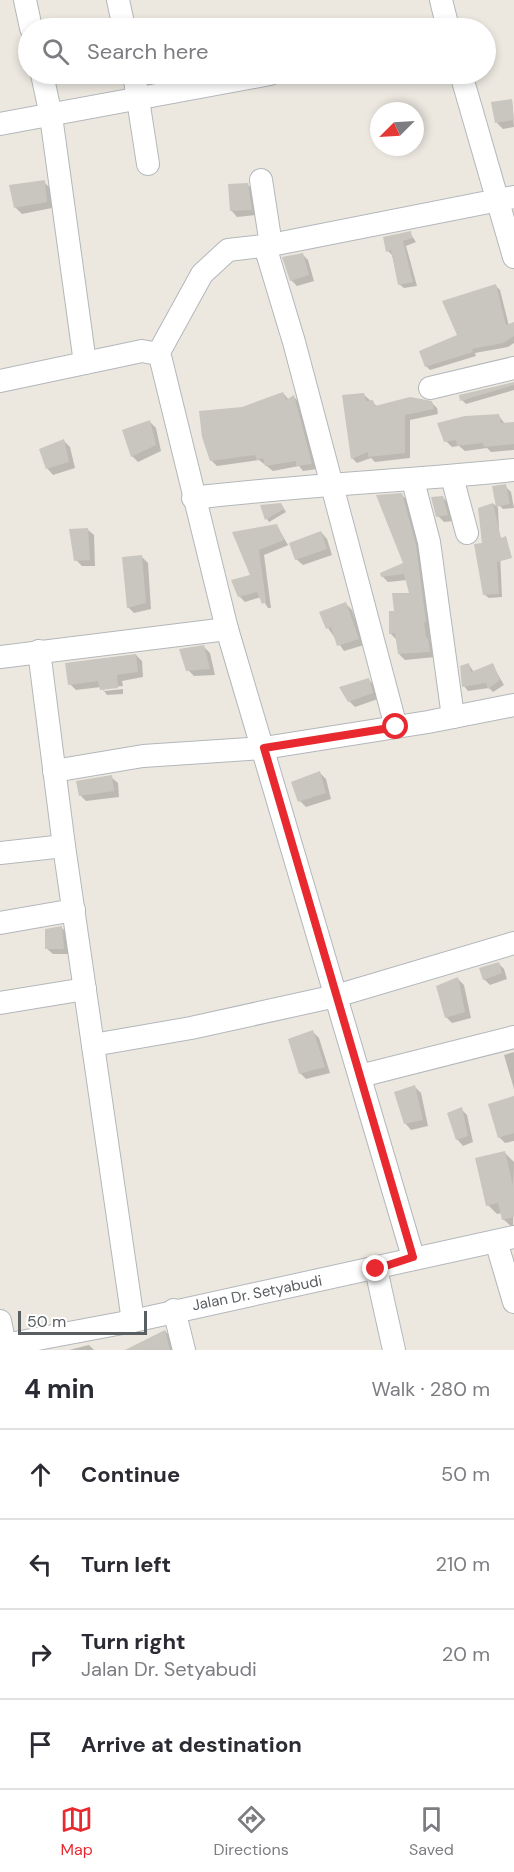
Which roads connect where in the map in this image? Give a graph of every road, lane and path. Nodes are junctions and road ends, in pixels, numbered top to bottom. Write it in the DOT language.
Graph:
graph roads {
  1 [pos="25,0"];
  2 [pos="118,0"];
  3 [pos="441,0"];
  4 [pos="29,18"];
  5 [pos="122,18"];
  6 [pos="446,18"];
  7 [pos="44,84"];
  8 [pos="136,84"];
  9 [pos="213,84"];
  10 [pos="465,84"];
  11 [pos="139,97"];
  12 [pos="51,116"];
  13 [pos="0,124"];
  14 [pos="148,164"];
  15 [pos="261,180"];
  16 [pos="507,199"];
  17 [pos="268,245"];
  18 [pos="514,257"];
  19 [pos="158,354"];
  20 [pos="86,363"];
  21 [pos="514,368"];
  22 [pos="0,381"];
  23 [pos="429,388"];
  24 [pos="514,470"];
  25 [pos="452,477"];
  26 [pos="413,481"];
  27 [pos="332,484"];
  28 [pos="193,498"];
  29 [pos="467,532"];
  30 [pos="227,629"];
  31 [pos="39,651"];
  32 [pos="0,657"];
  33 [pos="514,705"];
  34 [pos="453,717"];
  35 [pos="396,727"];
  36 [pos="264,748"];
  37 [pos="54,771"];
  38 [pos="64,846"];
  39 [pos="0,853"];
  40 [pos="74,910"];
  41 [pos="0,923"];
  42 [pos="514,943"];
  43 [pos="85,989"];
  44 [pos="336,996"];
  45 [pos="0,1003"];
  46 [pos="514,1037"];
  47 [pos="93,1045"];
  48 [pos="360,1076"];
  49 [pos="505,1239"];
  50 [pos="413,1257"];
  51 [pos="376,1269"];
  52 [pos="514,1302"];
  53 [pos="174,1310"];
  54 [pos="133,1320"];
  55 [pos="0,1321"];
  56 [pos="39,1345"];
  57 [pos="2,1346"];
  58 [pos="184,1350"];
  59 [pos="394,1350"];
  1 -- 4 [label="street"];
  2 -- 5 [label="street"];
  3 -- 6 [label="street"];
  7 -- 12 [label="street"];
  8 -- 11 [label="street"];
  9 -- 11 [label="street"];
  10 -- 16 [label="street"];
  11 -- 12 [label="street"];
  11 -- 14 [label="street"];
  12 -- 13 [label="street"];
  12 -- 20 [label="street"];
  15 -- 17 [label="street"];
  16 -- 17 [label="street"];
  16 -- 18 [label="street"];
  17 -- 19 [label="street"];
  17 -- 27 [label="street"];
  19 -- 20 [label="street"];
  19 -- 28 [label="street"];
  20 -- 22 [label="street"];
  21 -- 23 [label="street"];
  24 -- 25 [label="street"];
  25 -- 26 [label="street"];
  25 -- 29 [label="street"];
  26 -- 27 [label="street"];
  26 -- 34 [label="street"];
  27 -- 28 [label="street"];
  27 -- 35 [label="street"];
  28 -- 30 [label="street"];
  30 -- 31 [label="street"];
  30 -- 36 [label="street"];
  31 -- 32 [label="street"];
  31 -- 37 [label="street"];
  33 -- 34 [label="street"];
  34 -- 35 [label="street"];
  35 -- 36 [label="street"];
  36 -- 37 [label="street"];
  36 -- 44 [label="street"];
  37 -- 38 [label="street"];
  38 -- 39 [label="street"];
  38 -- 40 [label="street"];
  40 -- 41 [label="street"];
  40 -- 43 [label="street"];
  42 -- 44 [label="street"];
  43 -- 45 [label="street"];
  43 -- 47 [label="street"];
  44 -- 47 [label="street"];
  44 -- 48 [label="street"];
  46 -- 48 [label="street"];
  47 -- 54 [label="street"];
  48 -- 50 [label="street"];
  49 -- 50 [label="street, Jalan Dr. Setyabudi"];
  49 -- 52 [label="street"];
  50 -- 51 [label="street, Jalan Dr. Setyabudi"];
  51 -- 53 [label="street, Jalan Dr. Setyabudi"];
  51 -- 59 [label="street"];
  53 -- 54 [label="street, Jalan Dr. Setyabudi"];
  53 -- 58 [label="street"];
  54 -- 56 [label="street, Jalan Dr. Setyabudi"];
  55 -- 57 [label="street"];
  56 -- 57 [label="street, Jalan Dr. Setyabudi"];
}
